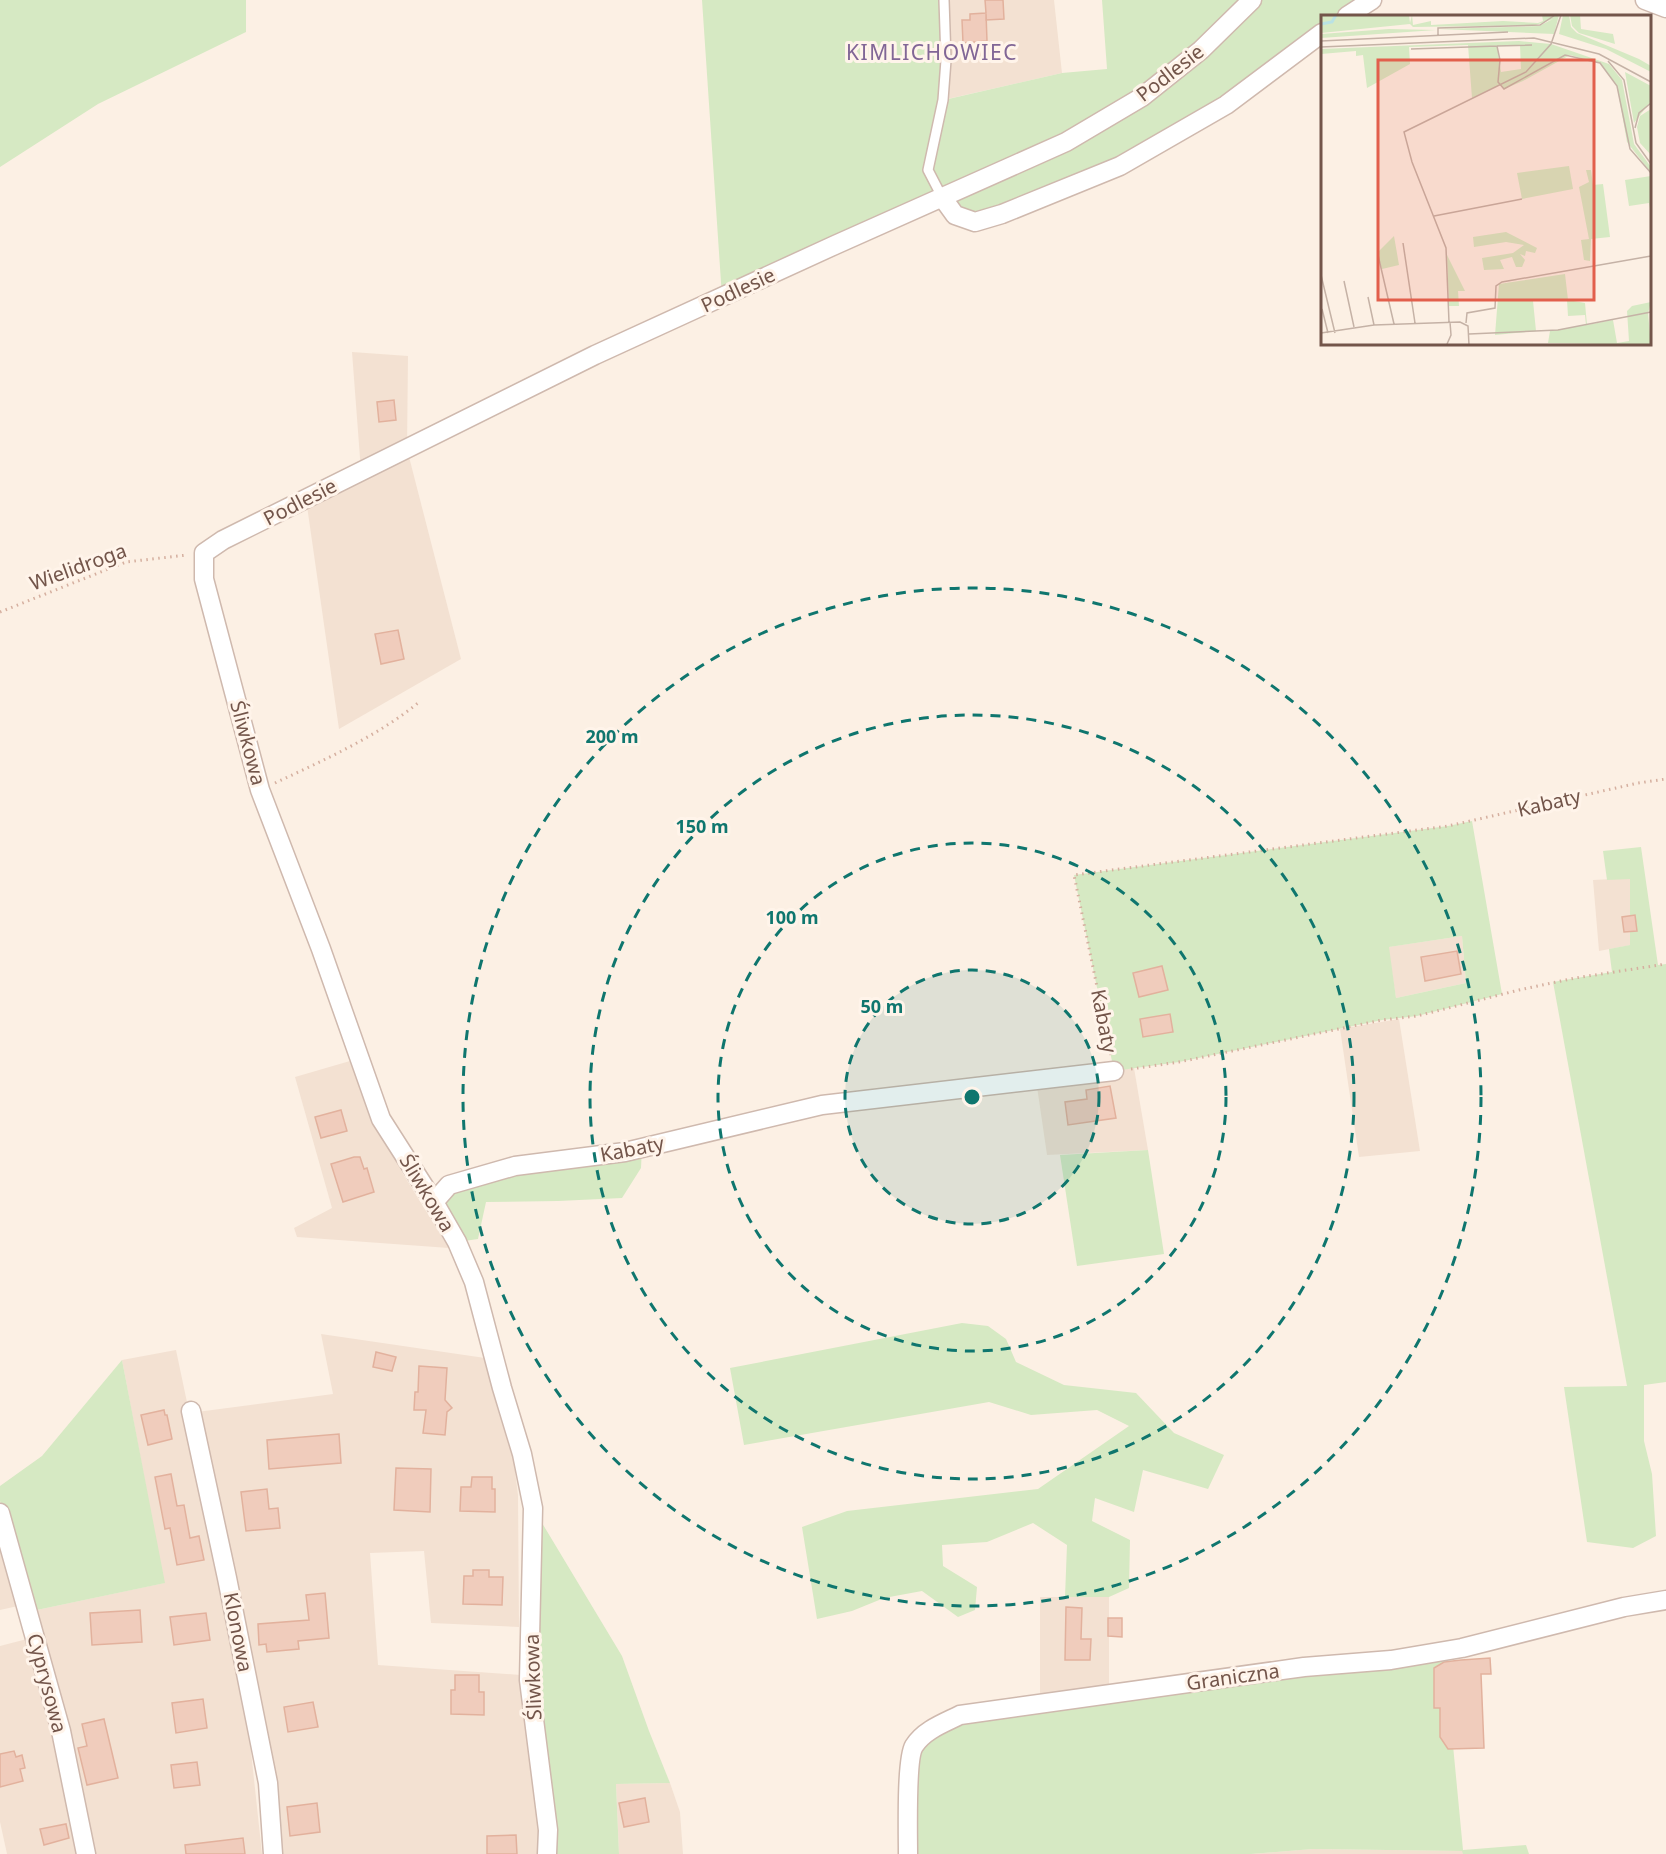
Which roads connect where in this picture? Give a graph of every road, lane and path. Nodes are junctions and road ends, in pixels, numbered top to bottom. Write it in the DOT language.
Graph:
graph roads {
  1 [pos="944,0"];
  2 [pos="1252,0"];
  3 [pos="1372,0"];
  4 [pos="1644,0"];
  5 [pos="1666,8"];
  6 [pos="1349,15"];
  7 [pos="1321,34"];
  8 [pos="942,197"];
  9 [pos="204,554"];
  10 [pos="0,612"];
  11 [pos="418,703"];
  12 [pos="1666,779"];
  13 [pos="260,790"];
  14 [pos="1666,964"];
  15 [pos="1114,1071"];
  16 [pos="434,1202"];
  17 [pos="191,1411"];
  18 [pos="0,1513"];
  19 [pos="1666,1600"];
  20 [pos="86,1854"];
  21 [pos="273,1854"];
  22 [pos="548,1854"];
  23 [pos="908,1854"];
  1 -- 8 [label="lane"];
  2 -- 8 [label="street, Podlesie"];
  3 -- 6 [label="street"];
  4 -- 5 [label="street"];
  7 -- 8 [label="street"];
  8 -- 9 [label="street, Podlesie"];
  9 -- 10 [label="path, Wielidroga"];
  9 -- 13 [label="street, Śliwkowa"];
  11 -- 13 [label="path"];
  12 -- 15 [label="path, Kabaty"];
  13 -- 16 [label="street, Śliwkowa"];
  14 -- 15 [label="path"];
  15 -- 16 [label="street, Kabaty"];
  16 -- 22 [label="street, Śliwkowa"];
  17 -- 21 [label="street, Klonowa"];
  18 -- 20 [label="street, Cyprysowa"];
  19 -- 23 [label="street, Graniczna"];
}
